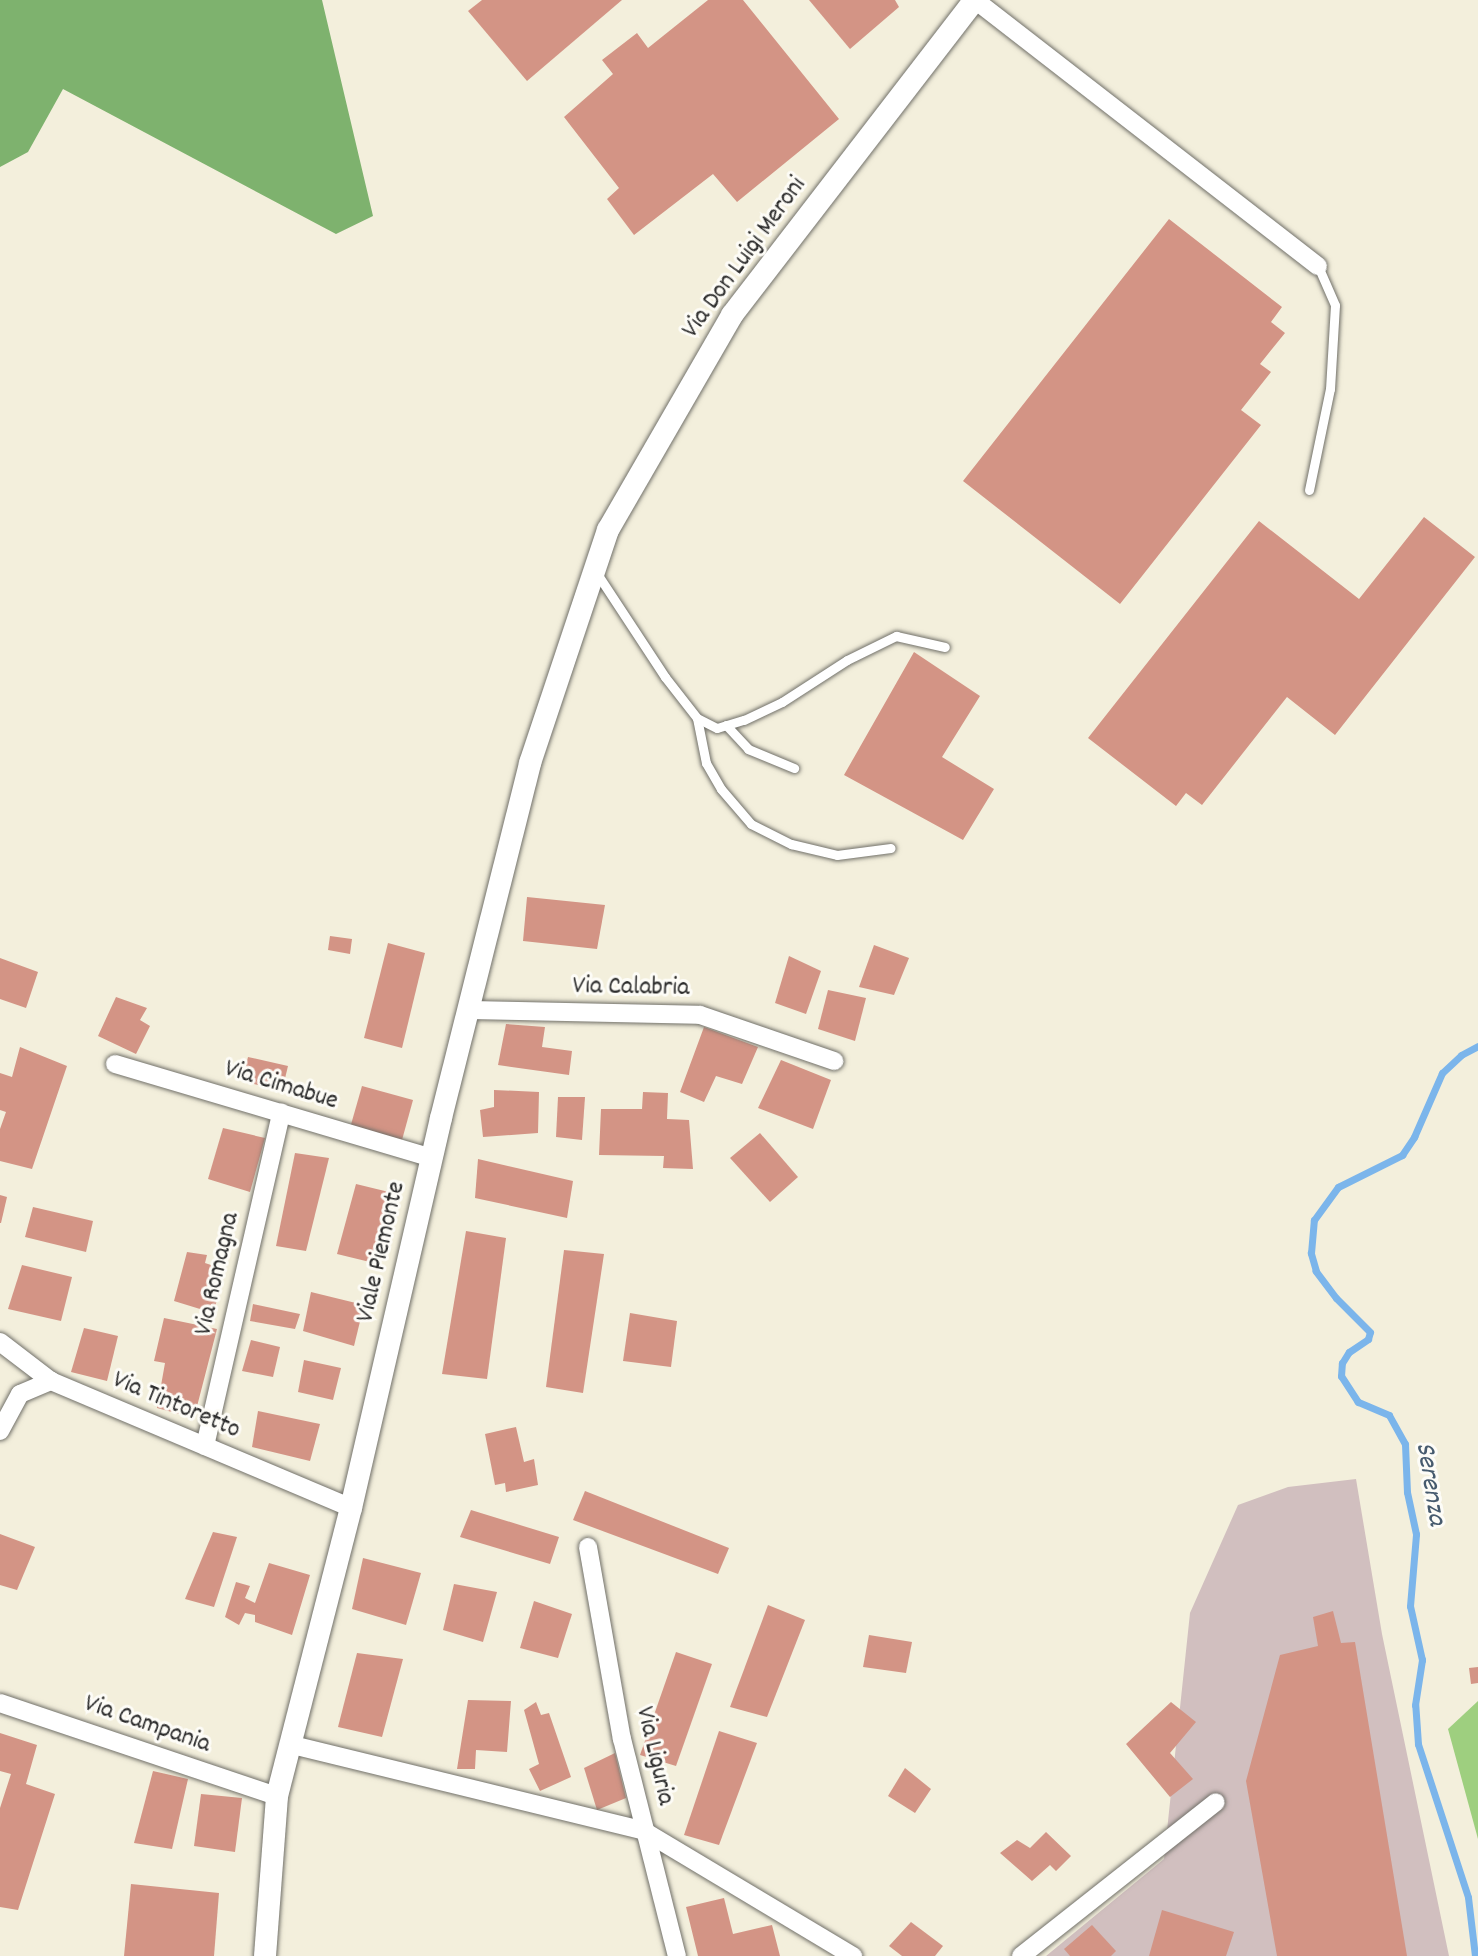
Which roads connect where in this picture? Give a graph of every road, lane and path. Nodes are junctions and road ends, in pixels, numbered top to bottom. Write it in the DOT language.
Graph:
graph roads {
  1 [pos="975,0"];
  2 [pos="1318,266"];
  3 [pos="1309,490"];
  4 [pos="594,569"];
  5 [pos="945,647"];
  6 [pos="697,718"];
  7 [pos="726,725"];
  8 [pos="794,768"];
  9 [pos="891,848"];
  10 [pos="468,1010"];
  11 [pos="834,1061"];
  12 [pos="115,1064"];
  13 [pos="281,1113"];
  14 [pos="432,1158"];
  15 [pos="0,1342"];
  16 [pos="51,1381"];
  17 [pos="0,1431"];
  18 [pos="205,1446"];
  19 [pos="351,1508"];
  20 [pos="588,1547"];
  21 [pos="0,1703"];
  22 [pos="292,1745"];
  23 [pos="277,1796"];
  24 [pos="1216,1802"];
  25 [pos="644,1831"];
  26 [pos="265,1956"];
  27 [pos="677,1956"];
  28 [pos="853,1956"];
  29 [pos="1021,1956"];
  1 -- 2 [label="street"];
  1 -- 4 [label="street, Via Don Luigi Meroni"];
  2 -- 3 [label="lane"];
  4 -- 6 [label="lane"];
  4 -- 10 [label="street, Viale Piemonte"];
  5 -- 7 [label="lane"];
  6 -- 7 [label="lane"];
  6 -- 9 [label="lane"];
  7 -- 8 [label="lane"];
  10 -- 11 [label="street, Via Calabria"];
  10 -- 14 [label="street, Viale Piemonte"];
  12 -- 13 [label="street, Via Cimabue"];
  13 -- 14 [label="street, Via Cimabue"];
  13 -- 18 [label="street, Via Romagna"];
  14 -- 19 [label="street, Viale Piemonte"];
  15 -- 16 [label="street, Via Tintoretto"];
  16 -- 17 [label="street"];
  16 -- 18 [label="street, Via Tintoretto"];
  18 -- 19 [label="street, Via Tintoretto"];
  19 -- 22 [label="street, Viale Piemonte"];
  20 -- 25 [label="street, Via Liguria"];
  21 -- 23 [label="street, Via Campania"];
  22 -- 23 [label="street, Viale Piemonte"];
  22 -- 25 [label="street"];
  23 -- 26 [label="street, Viale Piemonte"];
  24 -- 29 [label="street"];
  25 -- 27 [label="street"];
  25 -- 28 [label="street, Via Liguria"];
}
